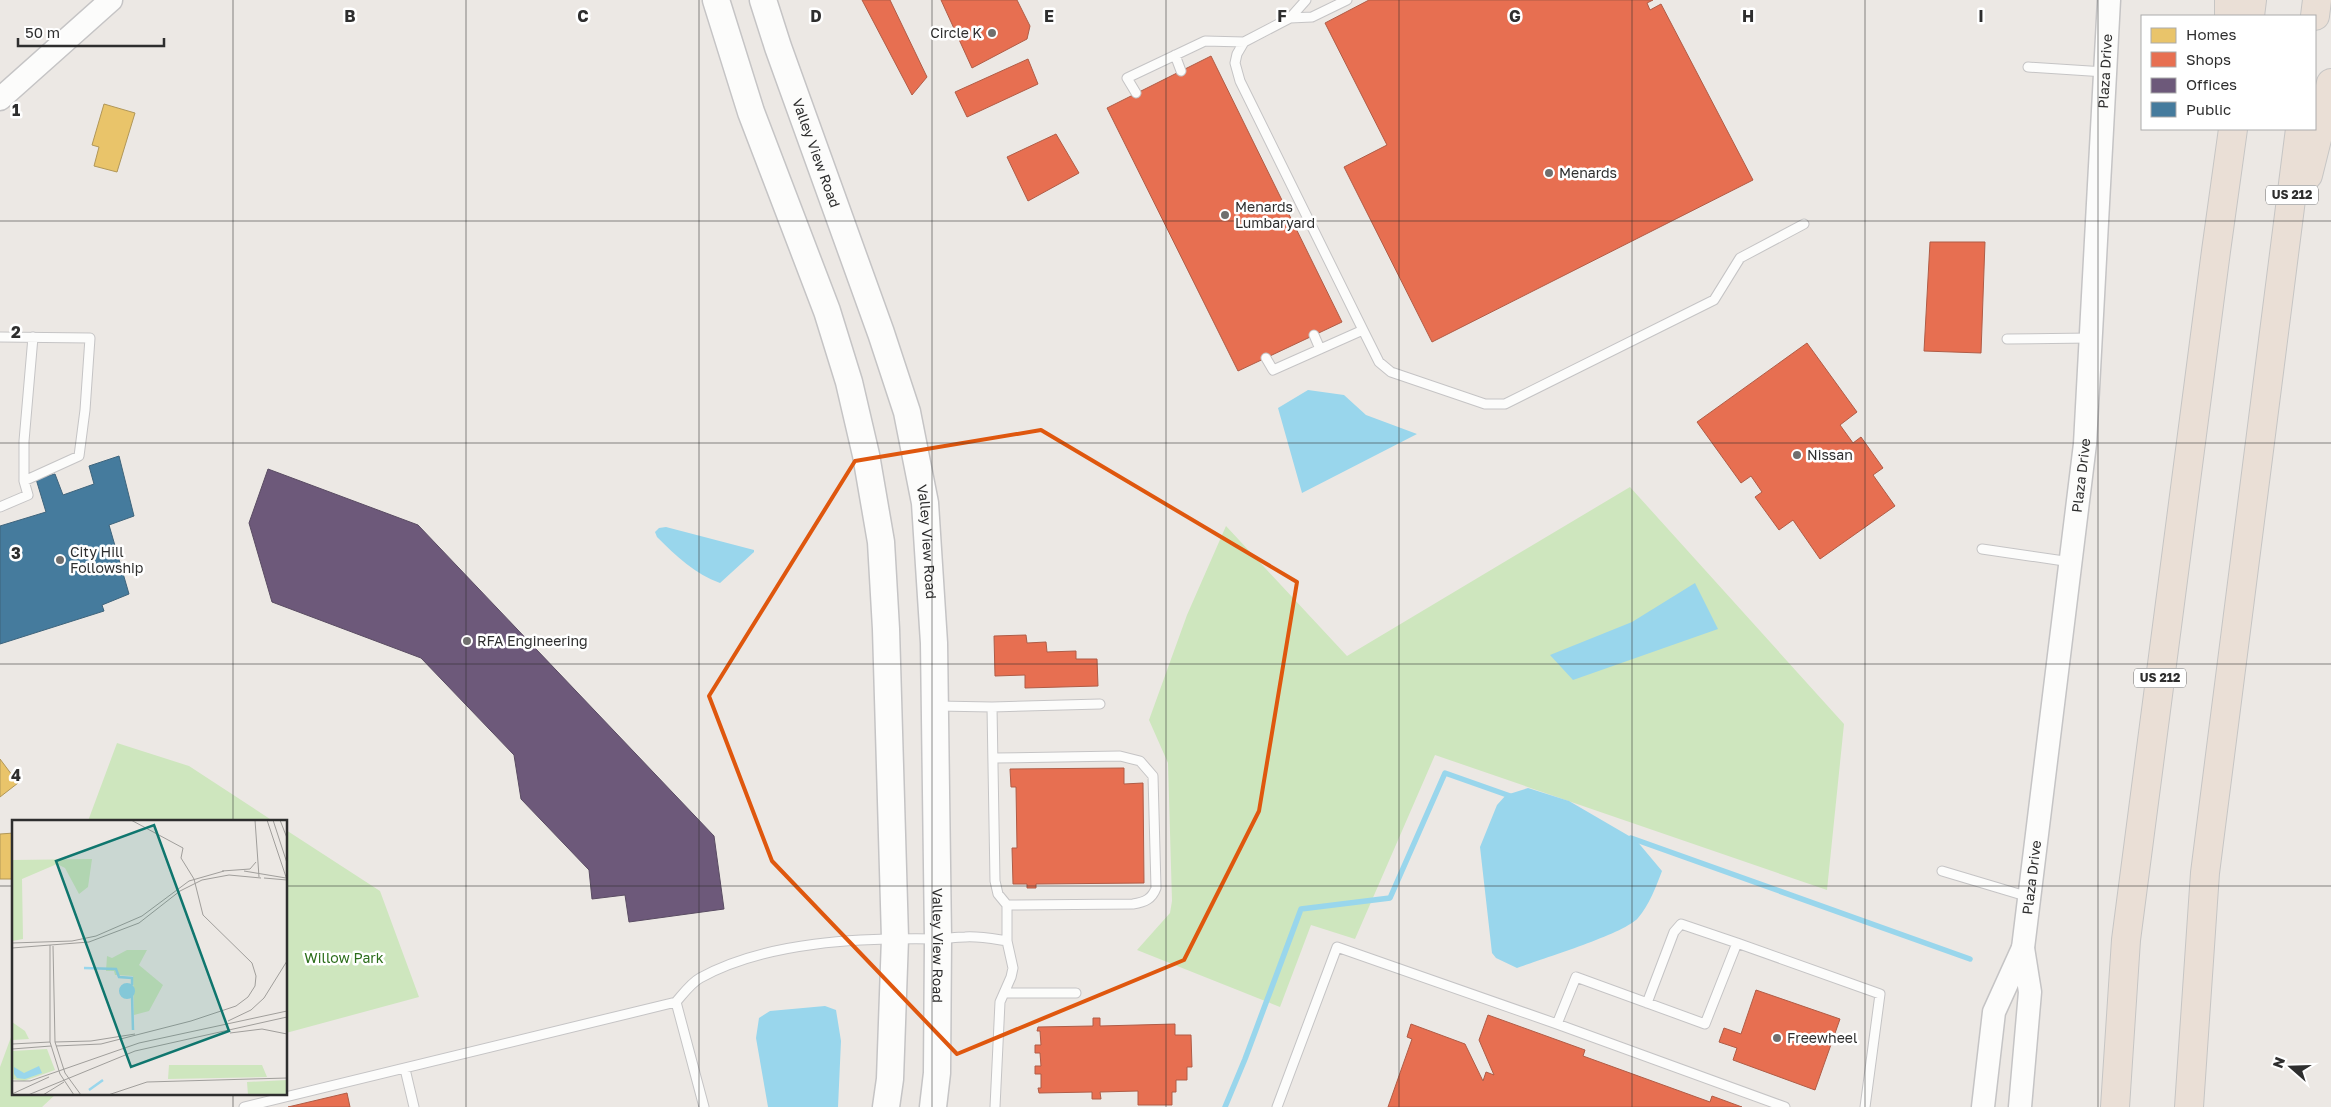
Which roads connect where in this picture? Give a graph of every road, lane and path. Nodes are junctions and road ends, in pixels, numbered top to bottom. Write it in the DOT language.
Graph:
graph roads {
  1 [pos="111,0"];
  2 [pos="716,0"];
  3 [pos="763,0"];
  4 [pos="1306,0"];
  5 [pos="1347,0"];
  6 [pos="2109,0"];
  7 [pos="2229,0"];
  8 [pos="2252,0"];
  9 [pos="2317,0"];
  10 [pos="2229,15"];
  11 [pos="2250,15"];
  12 [pos="2315,15"];
  13 [pos="1290,18"];
  14 [pos="1244,42"];
  15 [pos="1175,55"];
  16 [pos="2028,67"];
  17 [pos="1181,71"];
  18 [pos="2105,72"];
  19 [pos="2331,84"];
  20 [pos="1136,93"];
  21 [pos="0,99"];
  22 [pos="2225,130"];
  23 [pos="2234,130"];
  24 [pos="2300,130"];
  25 [pos="1804,224"];
  26 [pos="2216,251"];
  27 [pos="2283,261"];
  28 [pos="1363,330"];
  29 [pos="1314,335"];
  30 [pos="0,337"];
  31 [pos="33,337"];
  32 [pos="2092,338"];
  33 [pos="2006,339"];
  34 [pos="1320,349"];
  35 [pos="1266,358"];
  36 [pos="24,481"];
  37 [pos="0,507"];
  38 [pos="1982,549"];
  39 [pos="2072,562"];
  40 [pos="1100,704"];
  41 [pos="935,706"];
  42 [pos="992,707"];
  43 [pos="995,758"];
  44 [pos="1942,871"];
  45 [pos="2029,897"];
  46 [pos="1007,905"];
  47 [pos="895,938"];
  48 [pos="938,939"];
  49 [pos="1007,940"];
  50 [pos="1737,943"];
  51 [pos="2023,948"];
  52 [pos="1004,993"];
  53 [pos="1076,993"];
  54 [pos="676,1002"];
  55 [pos="1647,1003"];
  56 [pos="1558,1024"];
  57 [pos="405,1069"];
  58 [pos="244,1107"];
  59 [pos="414,1107"];
  60 [pos="704,1107"];
  61 [pos="886,1107"];
  62 [pos="933,1107"];
  63 [pos="995,1107"];
  64 [pos="1277,1107"];
  65 [pos="1785,1107"];
  66 [pos="1865,1107"];
  67 [pos="1983,1107"];
  68 [pos="2020,1107"];
  69 [pos="2116,1107"];
  70 [pos="2189,1107"];
  1 -- 21 [label="street"];
  2 -- 47 [label="main road"];
  3 -- 41 [label="main road, Valley View Road"];
  4 -- 13 [label="lane"];
  5 -- 13 [label="lane"];
  6 -- 18 [label="street, Plaza Drive"];
  7 -- 10 [label="highway"];
  8 -- 11 [label="highway"];
  9 -- 12 [label="highway"];
  13 -- 14 [label="lane"];
  14 -- 15 [label="lane"];
  14 -- 28 [label="lane"];
  15 -- 17 [label="lane"];
  15 -- 20 [label="lane"];
  16 -- 18 [label="lane"];
  18 -- 32 [label="street, Plaza Drive"];
  19 -- 27 [label="highway"];
  22 -- 26 [label="highway"];
  23 -- 26 [label="highway, US 212"];
  24 -- 27 [label="highway, US 212"];
  25 -- 28 [label="lane"];
  26 -- 69 [label="highway, US 212"];
  27 -- 70 [label="highway, US 212"];
  28 -- 34 [label="lane"];
  29 -- 34 [label="lane"];
  30 -- 31 [label="lane"];
  31 -- 36 [label="lane"];
  31 -- 36 [label="lane"];
  32 -- 33 [label="lane"];
  32 -- 39 [label="street, Plaza Drive"];
  34 -- 35 [label="lane"];
  36 -- 37 [label="lane"];
  38 -- 39 [label="lane"];
  39 -- 45 [label="street, Plaza Drive"];
  40 -- 42 [label="lane"];
  41 -- 42 [label="lane"];
  41 -- 48 [label="main road, Valley View Road"];
  42 -- 43 [label="lane"];
  43 -- 46 [label="lane"];
  43 -- 46 [label="lane"];
  44 -- 45 [label="lane"];
  45 -- 51 [label="street, Plaza Drive"];
  46 -- 49 [label="lane"];
  47 -- 48 [label="lane"];
  47 -- 54 [label="lane"];
  47 -- 61 [label="main road"];
  48 -- 49 [label="lane"];
  48 -- 62 [label="main road, Valley View Road"];
  49 -- 52 [label="lane"];
  50 -- 55 [label="lane"];
  50 -- 55 [label="lane"];
  50 -- 66 [label="lane"];
  51 -- 67 [label="street, Plaza Drive"];
  51 -- 68 [label="street, Plaza Drive"];
  52 -- 53 [label="lane"];
  52 -- 63 [label="lane"];
  54 -- 57 [label="lane"];
  54 -- 60 [label="lane"];
  55 -- 56 [label="lane"];
  56 -- 64 [label="lane"];
  56 -- 65 [label="lane"];
  57 -- 58 [label="lane"];
  57 -- 59 [label="lane"];
}
